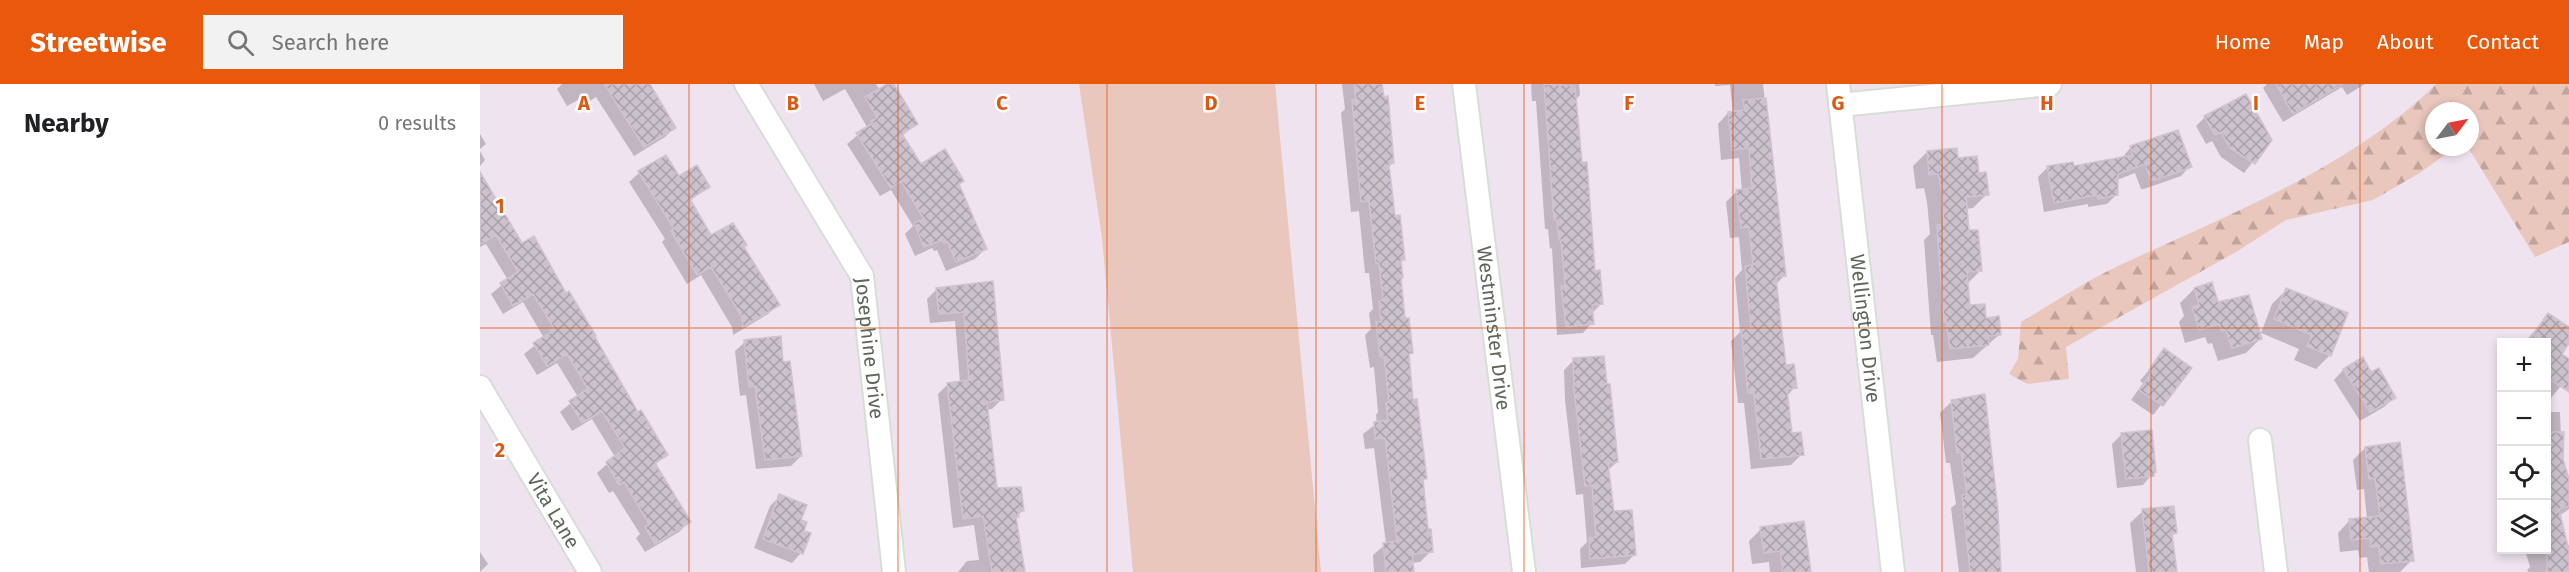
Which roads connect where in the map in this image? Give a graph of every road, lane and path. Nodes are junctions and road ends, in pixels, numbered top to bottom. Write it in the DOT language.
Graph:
graph roads {
  1 [pos="746,84"];
  2 [pos="1464,84"];
  3 [pos="2050,84"];
  4 [pos="1839,94"];
  5 [pos="480,387"];
  6 [pos="2260,440"];
  7 [pos="590,572"];
  8 [pos="894,572"];
  9 [pos="1524,572"];
  10 [pos="1893,572"];
  11 [pos="2276,572"];
  1 -- 8 [label="street, Josephine Drive"];
  2 -- 9 [label="street, Westminster Drive"];
  3 -- 4 [label="street"];
  4 -- 10 [label="street, Wellington Drive"];
  5 -- 7 [label="street, Vita Lane"];
  6 -- 11 [label="street"];
}
